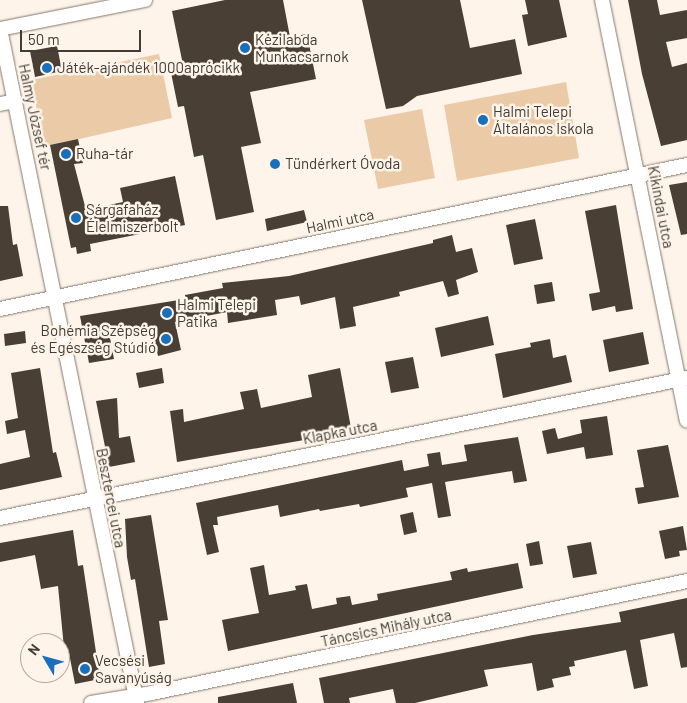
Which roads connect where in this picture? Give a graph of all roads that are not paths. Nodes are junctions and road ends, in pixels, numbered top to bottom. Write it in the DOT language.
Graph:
graph roads {
  1 [pos="145,0"];
  2 [pos="602,0"];
  3 [pos="0,29"];
  4 [pos="15,101"];
  5 [pos="0,104"];
  6 [pos="687,165"];
  7 [pos="638,175"];
  8 [pos="56,298"];
  9 [pos="0,309"];
  10 [pos="683,379"];
  11 [pos="687,420"];
  12 [pos="94,500"];
  13 [pos="0,518"];
  14 [pos="687,581"];
  15 [pos="136,700"];
  16 [pos="91,703"];
  1 -- 3 [label="street, Halmy József tér"];
  2 -- 7 [label="street, Kikindai utca"];
  3 -- 4 [label="street, Halmy József tér"];
  4 -- 5 [label="street"];
  4 -- 8 [label="street, Halmy József tér"];
  6 -- 7 [label="street, Halmi utca"];
  7 -- 8 [label="street, Halmi utca"];
  7 -- 10 [label="street, Kikindai utca"];
  8 -- 9 [label="street, Halmi utca"];
  8 -- 12 [label="street, Besztercei utca"];
  10 -- 11 [label="street, Kikindai utca"];
  10 -- 12 [label="street, Klapka utca"];
  12 -- 13 [label="street, Klapka utca"];
  12 -- 15 [label="street, Besztercei utca"];
  14 -- 15 [label="street, Táncsics Mihály utca"];
  15 -- 16 [label="street, Táncsics Mihály utca"];
}
